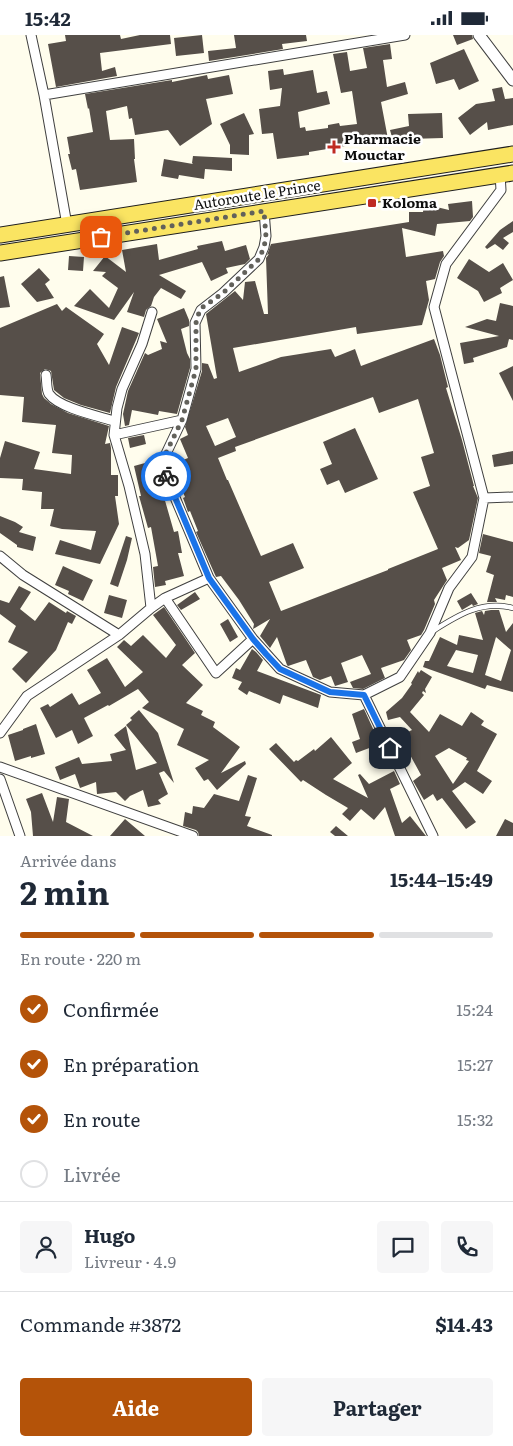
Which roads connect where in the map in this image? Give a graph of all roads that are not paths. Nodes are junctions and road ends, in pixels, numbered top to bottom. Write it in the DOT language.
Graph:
graph roads {
  1 [pos="31,35"];
  2 [pos="405,35"];
  3 [pos="482,35"];
  4 [pos="513,80"];
  5 [pos="44,95"];
  6 [pos="513,154"];
  7 [pos="507,174"];
  8 [pos="264,211"];
  9 [pos="67,225"];
  10 [pos="0,235"];
  11 [pos="0,253"];
  12 [pos="152,312"];
  13 [pos="46,375"];
  14 [pos="182,420"];
  15 [pos="114,421"];
  16 [pos="114,435"];
  17 [pos="513,497"];
  18 [pos="484,498"];
  19 [pos="0,556"];
  20 [pos="209,578"];
  21 [pos="165,598"];
  22 [pos="151,608"];
  23 [pos="513,608"];
  24 [pos="430,633"];
  25 [pos="119,635"];
  26 [pos="253,639"];
  27 [pos="364,695"];
  28 [pos="0,733"];
  29 [pos="0,767"];
  30 [pos="0,779"];
  31 [pos="20,836"];
  32 [pos="193,836"];
  33 [pos="433,836"];
  1 -- 5 [label="street"];
  2 -- 5 [label="street"];
  3 -- 4 [label="street"];
  5 -- 9 [label="street"];
  6 -- 9 [label="main road, Autoroute le Prince"];
  7 -- 8 [label="main road, Autoroute le Prince"];
  7 -- 18 [label="street"];
  8 -- 11 [label="main road, Autoroute le Prince"];
  8 -- 14 [label="street"];
  9 -- 10 [label="main road, Autoroute le Prince"];
  12 -- 15 [label="street"];
  13 -- 15 [label="street"];
  14 -- 16 [label="street"];
  14 -- 20 [label="street"];
  15 -- 16 [label="street"];
  16 -- 22 [label="street"];
  17 -- 18 [label="street"];
  18 -- 24 [label="street"];
  19 -- 25 [label="street"];
  20 -- 21 [label="street"];
  20 -- 26 [label="street"];
  21 -- 22 [label="street"];
  21 -- 26 [label="street"];
  22 -- 25 [label="street"];
  23 -- 24 [label="lane"];
  24 -- 27 [label="street"];
  25 -- 28 [label="street"];
  26 -- 27 [label="street"];
  27 -- 33 [label="street"];
  29 -- 32 [label="street"];
  30 -- 31 [label="street"];
}
